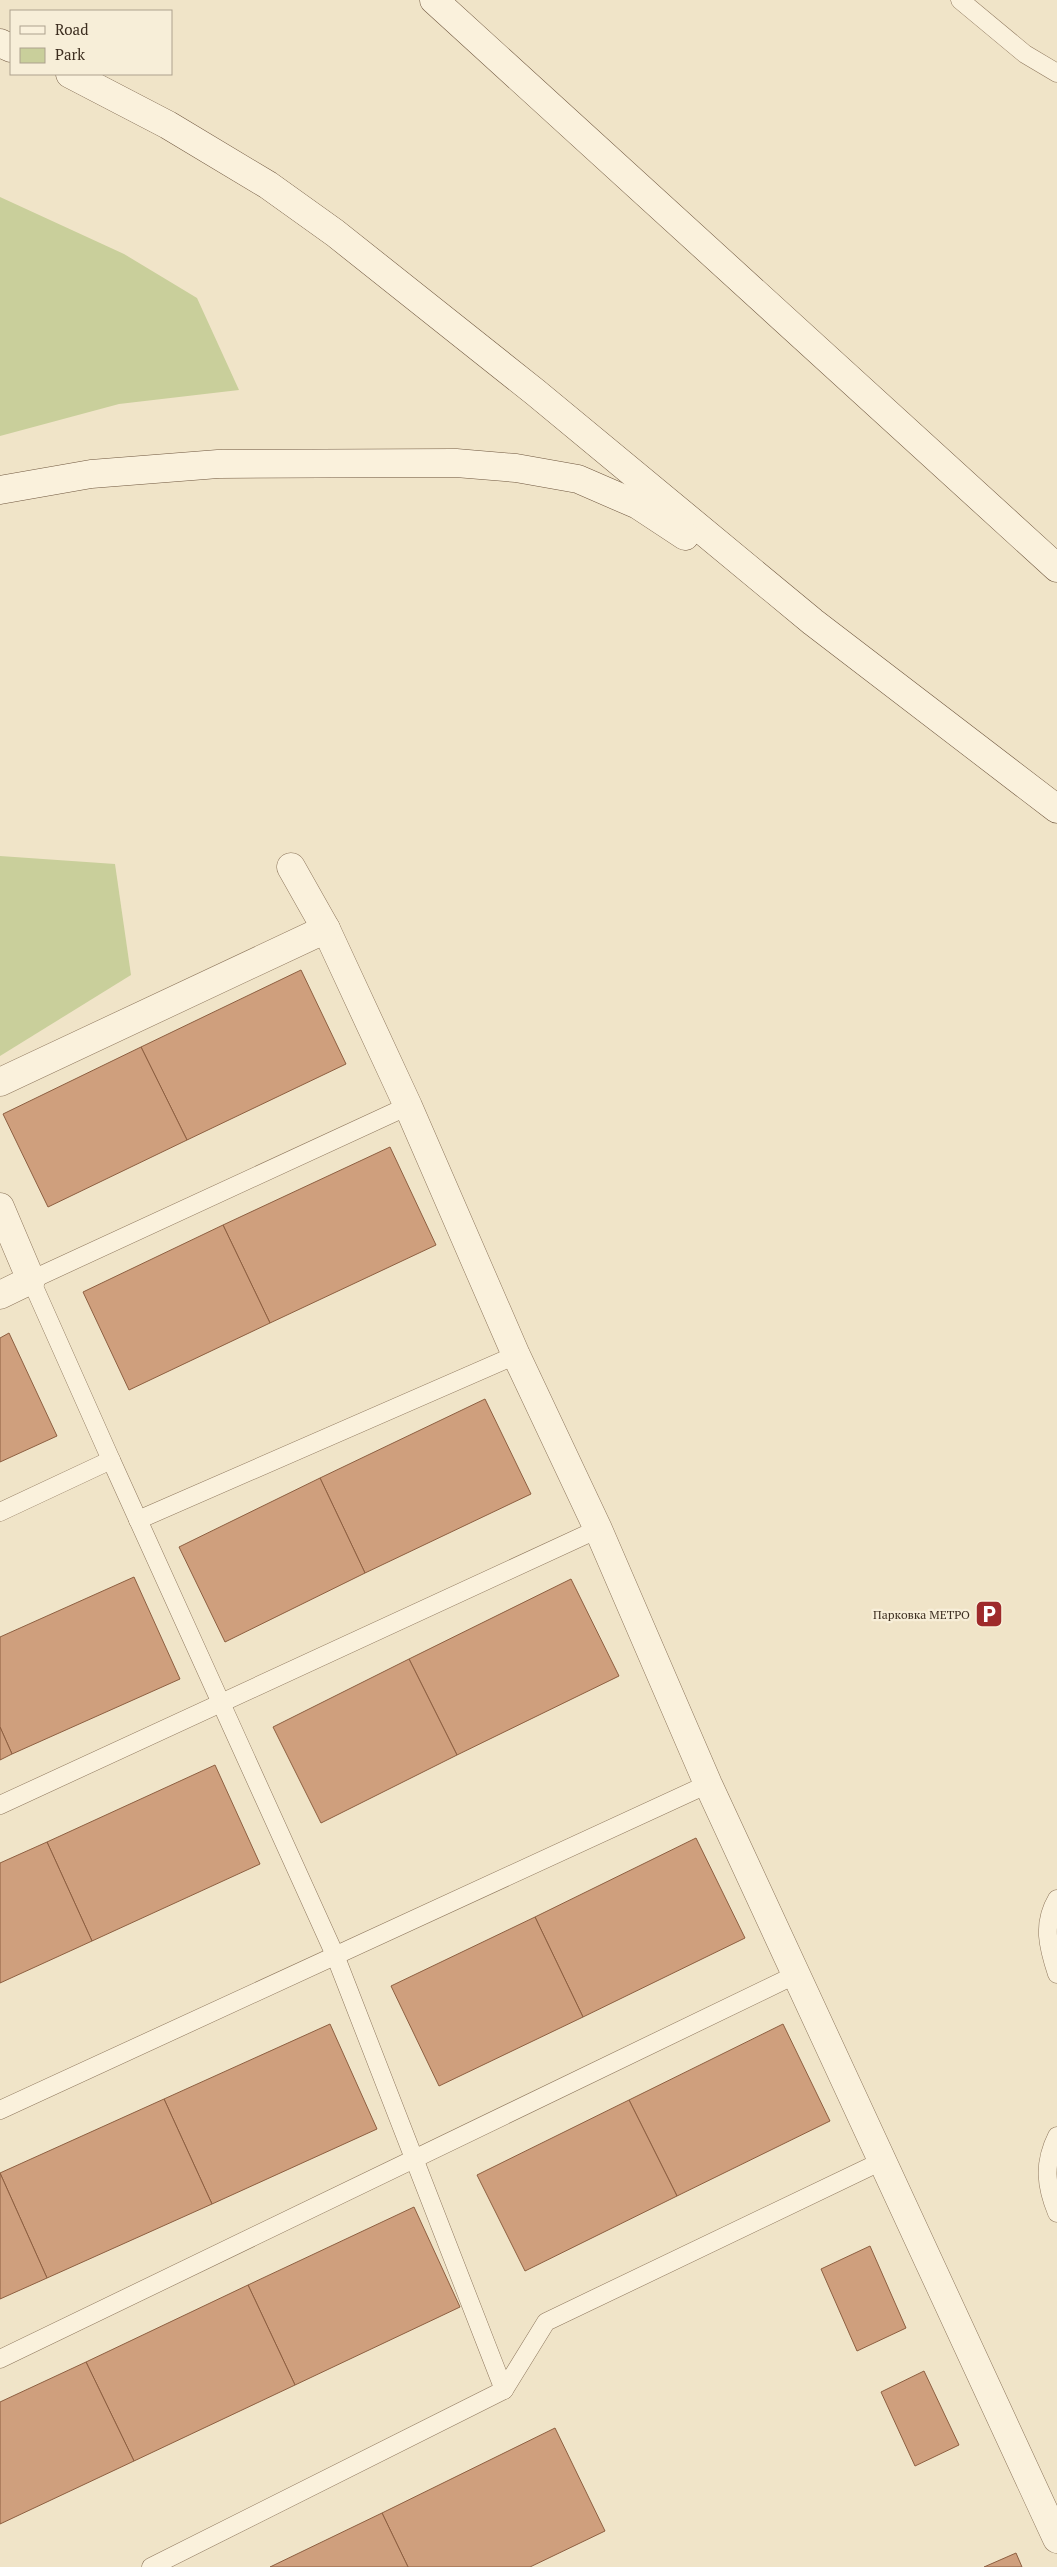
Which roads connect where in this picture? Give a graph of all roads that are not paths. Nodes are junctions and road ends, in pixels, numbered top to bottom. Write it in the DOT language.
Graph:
graph roads {
  1 [pos="434,0"];
  2 [pos="960,0"];
  3 [pos="1057,73"];
  4 [pos="72,75"];
  5 [pos="0,490"];
  6 [pos="1057,568"];
  7 [pos="813,622"];
  8 [pos="1057,809"];
  9 [pos="291,867"];
  10 [pos="326,929"];
  11 [pos="0,1082"];
  12 [pos="408,1106"];
  13 [pos="0,1208"];
  14 [pos="31,1280"];
  15 [pos="0,1295"];
  16 [pos="516,1355"];
  17 [pos="111,1460"];
  18 [pos="0,1512"];
  19 [pos="138,1520"];
  20 [pos="598,1529"];
  21 [pos="220,1702"];
  22 [pos="708,1784"];
  23 [pos="0,1805"];
  24 [pos="1057,1899"];
  25 [pos="335,1955"];
  26 [pos="1057,1974"];
  27 [pos="794,1975"];
  28 [pos="0,2110"];
  29 [pos="1057,2136"];
  30 [pos="416,2159"];
  31 [pos="882,2162"];
  32 [pos="1057,2213"];
  33 [pos="0,2359"];
  34 [pos="504,2390"];
  35 [pos="1057,2539"];
  36 [pos="151,2567"];
  1 -- 6 [label="main road"];
  2 -- 3 [label="lane"];
  4 -- 7 [label="main road"];
  5 -- 7 [label="main road"];
  7 -- 8 [label="main road"];
  9 -- 10 [label="main road"];
  10 -- 11 [label="main road"];
  10 -- 12 [label="main road"];
  12 -- 14 [label="lane"];
  12 -- 16 [label="main road"];
  13 -- 14 [label="main road"];
  14 -- 15 [label="main road"];
  14 -- 17 [label="lane"];
  16 -- 19 [label="lane"];
  16 -- 20 [label="main road"];
  17 -- 18 [label="lane"];
  17 -- 19 [label="lane"];
  19 -- 21 [label="lane"];
  20 -- 21 [label="lane"];
  20 -- 22 [label="main road"];
  21 -- 23 [label="lane"];
  21 -- 25 [label="lane"];
  22 -- 25 [label="lane"];
  22 -- 27 [label="main road"];
  24 -- 26 [label="lane"];
  25 -- 28 [label="lane"];
  25 -- 30 [label="lane"];
  27 -- 30 [label="lane"];
  27 -- 31 [label="main road"];
  29 -- 32 [label="lane"];
  30 -- 33 [label="lane"];
  30 -- 34 [label="lane"];
  31 -- 34 [label="lane"];
  31 -- 35 [label="main road"];
  34 -- 36 [label="lane"];
}
